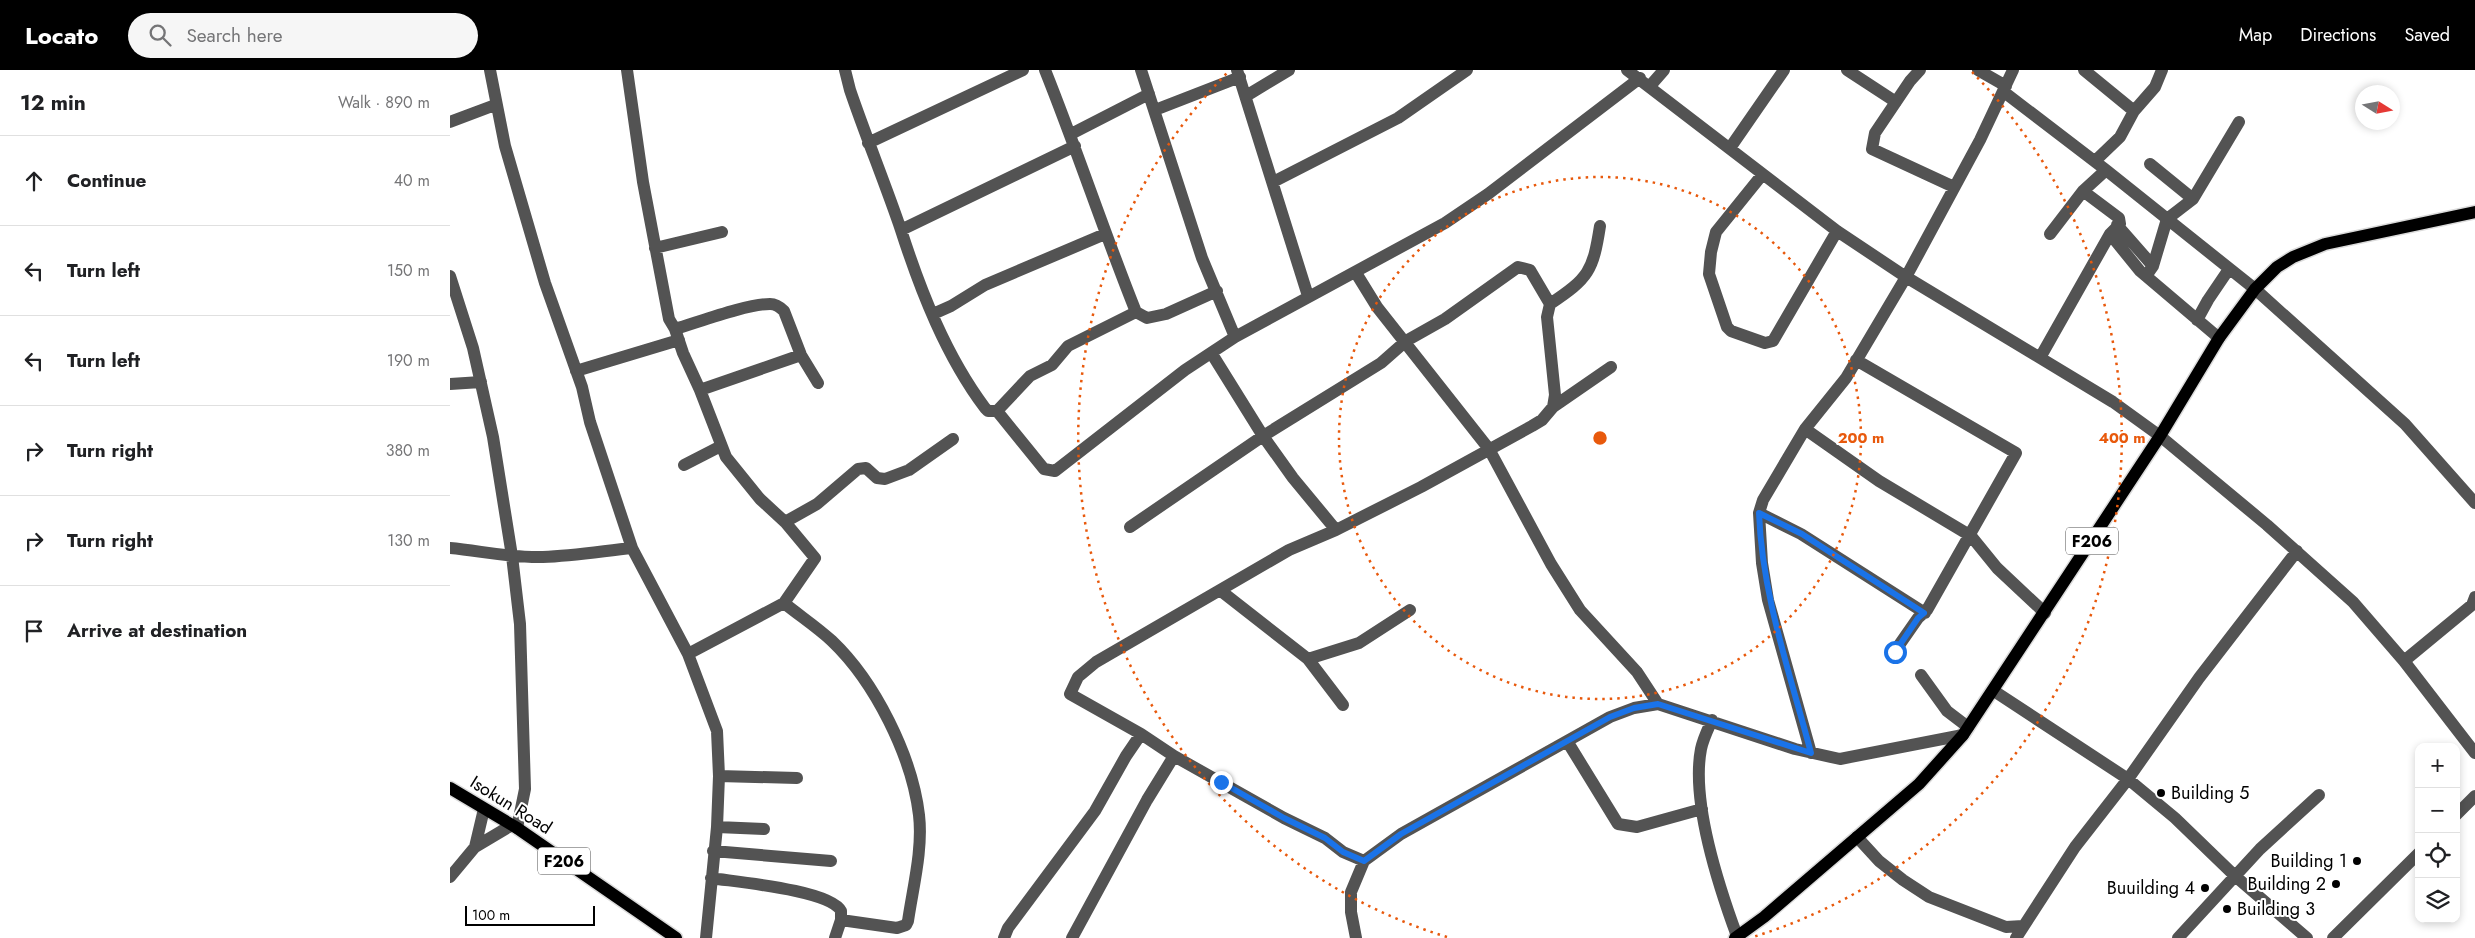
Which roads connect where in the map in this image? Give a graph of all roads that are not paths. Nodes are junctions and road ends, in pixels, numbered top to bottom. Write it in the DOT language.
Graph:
graph roads {
  1 [pos="490,70"];
  2 [pos="627,70"];
  3 [pos="845,70"];
  4 [pos="1023,70"];
  5 [pos="1045,70"];
  6 [pos="1141,70"];
  7 [pos="1289,70"];
  8 [pos="1467,70"];
  9 [pos="1627,70"];
  10 [pos="1664,70"];
  11 [pos="1784,70"];
  12 [pos="1847,70"];
  13 [pos="1920,70"];
  14 [pos="1978,70"];
  15 [pos="2013,70"];
  16 [pos="2084,70"];
  17 [pos="2162,70"];
  18 [pos="1239,74"];
  19 [pos="1645,82"];
  20 [pos="2005,89"];
  21 [pos="1149,94"];
  22 [pos="1246,96"];
  23 [pos="1896,102"];
  24 [pos="495,105"];
  25 [pos="1155,110"];
  26 [pos="2134,111"];
  27 [pos="450,122"];
  28 [pos="2239,122"];
  29 [pos="1073,140"];
  30 [pos="868,143"];
  31 [pos="1730,148"];
  32 [pos="2095,161"];
  33 [pos="1967,164"];
  34 [pos="2150,164"];
  35 [pos="2106,170"];
  36 [pos="1762,175"];
  37 [pos="1940,181"];
  38 [pos="1273,182"];
  39 [pos="1954,187"];
  40 [pos="2083,191"];
  41 [pos="2193,199"];
  42 [pos="2475,212"];
  43 [pos="2167,218"];
  44 [pos="1600,226"];
  45 [pos="900,230"];
  46 [pos="2114,230"];
  47 [pos="1837,231"];
  48 [pos="722,232"];
  49 [pos="1105,234"];
  50 [pos="2050,234"];
  51 [pos="655,248"];
  52 [pos="2229,268"];
  53 [pos="2150,271"];
  54 [pos="1356,273"];
  55 [pos="450,276"];
  56 [pos="1906,277"];
  57 [pos="2255,289"];
  58 [pos="1217,291"];
  59 [pos="1308,296"];
  60 [pos="1550,304"];
  61 [pos="1136,312"];
  62 [pos="933,314"];
  63 [pos="2197,320"];
  64 [pos="677,334"];
  65 [pos="1235,337"];
  66 [pos="2219,338"];
  67 [pos="1406,341"];
  68 [pos="1212,354"];
  69 [pos="801,355"];
  70 [pos="2041,356"];
  71 [pos="1856,360"];
  72 [pos="1611,367"];
  73 [pos="576,371"];
  74 [pos="481,382"];
  75 [pos="818,383"];
  76 [pos="450,384"];
  77 [pos="700,390"];
  78 [pos="1553,407"];
  79 [pos="996,411"];
  80 [pos="1805,429"];
  81 [pos="1263,436"];
  82 [pos="2160,436"];
  83 [pos="953,439"];
  84 [pos="721,446"];
  85 [pos="1490,449"];
  86 [pos="684,465"];
  87 [pos="2475,503"];
  88 [pos="1759,513"];
  89 [pos="785,522"];
  90 [pos="1130,527"];
  91 [pos="1336,530"];
  92 [pos="1970,536"];
  93 [pos="450,548"];
  94 [pos="632,548"];
  95 [pos="2297,551"];
  96 [pos="512,556"];
  97 [pos="1221,591"];
  98 [pos="2475,597"];
  99 [pos="784,603"];
  100 [pos="1410,610"];
  101 [pos="1924,613"];
  102 [pos="2045,613"];
  103 [pos="1895,652"];
  104 [pos="688,654"];
  105 [pos="1308,659"];
  106 [pos="2404,661"];
  107 [pos="1922,676"];
  108 [pos="1994,691"];
  109 [pos="1658,704"];
  110 [pos="1344,705"];
  111 [pos="1712,720"];
  112 [pos="1966,731"];
  113 [pos="1141,734"];
  114 [pos="1567,741"];
  115 [pos="1811,753"];
  116 [pos="2475,753"];
  117 [pos="1174,756"];
  118 [pos="719,776"];
  119 [pos="797,778"];
  120 [pos="2128,780"];
  121 [pos="450,788"];
  122 [pos="2319,795"];
  123 [pos="2475,796"];
  124 [pos="484,809"];
  125 [pos="1702,809"];
  126 [pos="2460,811"];
  127 [pos="515,826"];
  128 [pos="717,827"];
  129 [pos="764,829"];
  130 [pos="1857,838"];
  131 [pos="475,847"];
  132 [pos="713,852"];
  133 [pos="2415,857"];
  134 [pos="831,861"];
  135 [pos="1364,861"];
  136 [pos="2235,876"];
  137 [pos="450,877"];
  138 [pos="711,878"];
  139 [pos="841,920"];
  140 [pos="2023,926"];
  141 [pos="2006,927"];
  142 [pos="1736,937"];
  143 [pos="676,938"];
  144 [pos="706,938"];
  145 [pos="835,938"];
  146 [pos="1004,938"];
  147 [pos="1072,938"];
  148 [pos="1356,938"];
  149 [pos="2015,938"];
  150 [pos="2178,938"];
  151 [pos="2308,938"];
  152 [pos="2332,938"];
  1 -- 24 [label="street"];
  2 -- 51 [label="street"];
  3 -- 30 [label="street"];
  4 -- 30 [label="street"];
  5 -- 29 [label="street"];
  6 -- 21 [label="street"];
  7 -- 22 [label="street"];
  8 -- 38 [label="street"];
  9 -- 19 [label="street"];
  10 -- 19 [label="street"];
  11 -- 31 [label="street"];
  12 -- 23 [label="street"];
  13 -- 23 [label="street"];
  14 -- 20 [label="street"];
  15 -- 20 [label="street"];
  16 -- 26 [label="street"];
  17 -- 26 [label="street"];
  18 -- 22 [label="street"];
  18 -- 25 [label="street"];
  19 -- 31 [label="street"];
  19 -- 54 [label="street"];
  20 -- 32 [label="street"];
  20 -- 33 [label="street"];
  21 -- 25 [label="street"];
  21 -- 29 [label="street"];
  22 -- 38 [label="street"];
  23 -- 37 [label="street"];
  24 -- 27 [label="street"];
  24 -- 73 [label="street"];
  25 -- 58 [label="street"];
  26 -- 32 [label="street"];
  28 -- 41 [label="street"];
  29 -- 45 [label="street"];
  29 -- 49 [label="street"];
  30 -- 45 [label="street"];
  31 -- 36 [label="street"];
  32 -- 35 [label="street"];
  33 -- 37 [label="street"];
  33 -- 39 [label="street"];
  34 -- 41 [label="street"];
  35 -- 40 [label="street"];
  35 -- 43 [label="street"];
  36 -- 47 [label="street"];
  36 -- 47 [label="street"];
  37 -- 39 [label="street"];
  38 -- 59 [label="street"];
  39 -- 56 [label="street"];
  40 -- 46 [label="street"];
  40 -- 50 [label="street"];
  41 -- 43 [label="street"];
  42 -- 57 [label="main road, F206"];
  43 -- 52 [label="street"];
  43 -- 53 [label="street"];
  44 -- 60 [label="street"];
  45 -- 62 [label="street"];
  46 -- 53 [label="street"];
  46 -- 70 [label="street"];
  47 -- 56 [label="street"];
  48 -- 51 [label="street"];
  49 -- 61 [label="street"];
  49 -- 62 [label="street"];
  51 -- 64 [label="street"];
  52 -- 57 [label="street"];
  52 -- 63 [label="street"];
  53 -- 63 [label="street"];
  54 -- 59 [label="street"];
  54 -- 67 [label="street"];
  55 -- 74 [label="street"];
  56 -- 70 [label="street"];
  56 -- 71 [label="street"];
  57 -- 66 [label="main road, F206"];
  57 -- 87 [label="street"];
  58 -- 61 [label="street"];
  58 -- 65 [label="street"];
  59 -- 65 [label="street"];
  60 -- 67 [label="street"];
  60 -- 78 [label="street"];
  61 -- 79 [label="street"];
  62 -- 79 [label="street"];
  63 -- 66 [label="street"];
  64 -- 69 [label="street"];
  64 -- 73 [label="street"];
  64 -- 77 [label="street"];
  65 -- 68 [label="street"];
  66 -- 82 [label="main road, F206"];
  67 -- 81 [label="street"];
  67 -- 85 [label="street"];
  68 -- 79 [label="street"];
  68 -- 81 [label="street"];
  69 -- 75 [label="street"];
  69 -- 77 [label="street"];
  70 -- 82 [label="street"];
  71 -- 80 [label="street"];
  71 -- 92 [label="street"];
  72 -- 78 [label="street"];
  73 -- 94 [label="street"];
  74 -- 76 [label="street"];
  74 -- 96 [label="street"];
  77 -- 84 [label="street"];
  78 -- 85 [label="street"];
  80 -- 88 [label="street"];
  80 -- 92 [label="street"];
  81 -- 90 [label="street"];
  81 -- 91 [label="street"];
  82 -- 95 [label="street"];
  82 -- 102 [label="main road, F206"];
  83 -- 89 [label="street"];
  84 -- 86 [label="street"];
  84 -- 89 [label="street"];
  85 -- 91 [label="street"];
  85 -- 109 [label="street"];
  88 -- 101 [label="street"];
  88 -- 115 [label="street"];
  89 -- 99 [label="street"];
  91 -- 97 [label="street"];
  92 -- 101 [label="street"];
  92 -- 102 [label="street"];
  93 -- 96 [label="street"];
  94 -- 96 [label="street"];
  94 -- 104 [label="street"];
  95 -- 106 [label="street"];
  95 -- 120 [label="street"];
  96 -- 127 [label="street"];
  97 -- 105 [label="street"];
  97 -- 113 [label="street"];
  98 -- 106 [label="street"];
  99 -- 104 [label="street"];
  99 -- 139 [label="street"];
  100 -- 105 [label="street"];
  101 -- 103 [label="street"];
  102 -- 108 [label="main road, F206"];
  104 -- 118 [label="street"];
  105 -- 110 [label="street"];
  106 -- 116 [label="street"];
  107 -- 112 [label="street"];
  108 -- 112 [label="main road, F206"];
  108 -- 120 [label="street"];
  109 -- 111 [label="street"];
  109 -- 114 [label="street"];
  111 -- 115 [label="street"];
  111 -- 125 [label="street"];
  112 -- 115 [label="street"];
  112 -- 130 [label="main road, F206"];
  113 -- 117 [label="street"];
  113 -- 146 [label="street"];
  114 -- 125 [label="street"];
  114 -- 135 [label="street"];
  117 -- 135 [label="street"];
  117 -- 147 [label="street"];
  118 -- 119 [label="street"];
  118 -- 128 [label="street"];
  120 -- 136 [label="street"];
  120 -- 140 [label="street"];
  121 -- 124 [label="main road, Isokun Road / F206"];
  122 -- 136 [label="street"];
  123 -- 126 [label="street"];
  124 -- 127 [label="main road, Isokun Road / F206"];
  124 -- 131 [label="street"];
  125 -- 142 [label="street"];
  127 -- 131 [label="street"];
  127 -- 143 [label="main road, Isokun Road / F206"];
  128 -- 129 [label="street"];
  128 -- 132 [label="street"];
  130 -- 141 [label="street"];
  130 -- 142 [label="main road, F206"];
  131 -- 137 [label="street"];
  132 -- 134 [label="street"];
  132 -- 138 [label="street"];
  133 -- 152 [label="street"];
  135 -- 148 [label="street"];
  136 -- 150 [label="street"];
  136 -- 151 [label="street"];
  138 -- 139 [label="street"];
  138 -- 144 [label="street"];
  139 -- 145 [label="street"];
  140 -- 141 [label="street"];
  140 -- 149 [label="street"];
  141 -- 149 [label="street"];
}
